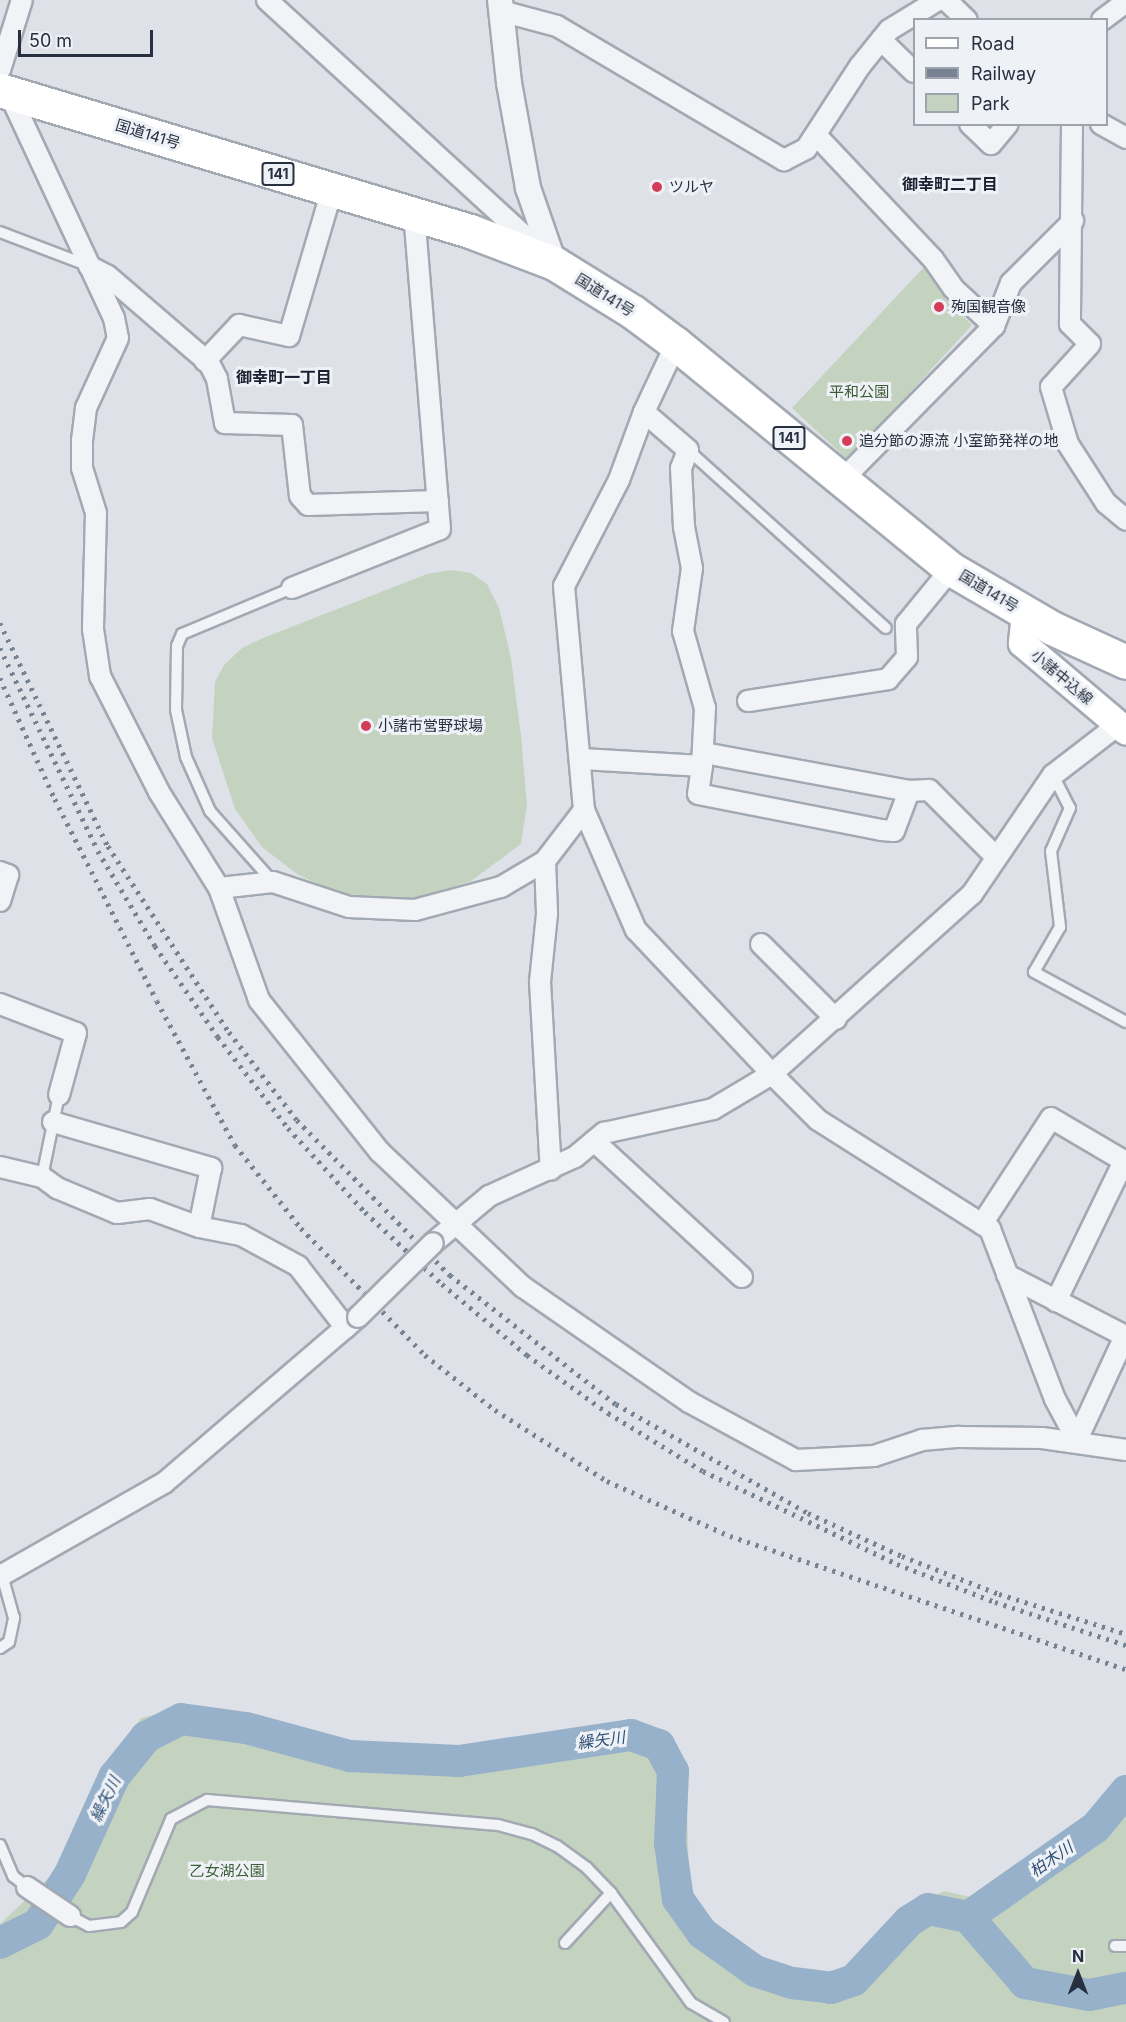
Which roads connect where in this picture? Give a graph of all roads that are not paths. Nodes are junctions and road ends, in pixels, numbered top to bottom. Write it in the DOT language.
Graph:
graph roads {
  1 [pos="22,0"];
  2 [pos="267,0"];
  3 [pos="938,0"];
  4 [pos="946,0"];
  5 [pos="1126,2"];
  6 [pos="500,5"];
  7 [pos="965,18"];
  8 [pos="1104,18"];
  9 [pos="881,40"];
  10 [pos="913,70"];
  11 [pos="3,84"];
  12 [pos="972,126"];
  13 [pos="1006,126"];
  14 [pos="1072,126"];
  15 [pos="1105,126"];
  16 [pos="816,135"];
  17 [pos="1126,138"];
  18 [pos="332,190"];
  19 [pos="414,215"];
  20 [pos="1073,221"];
  21 [pos="0,231"];
  22 [pos="554,263"];
  23 [pos="89,266"];
  24 [pos="994,326"];
  25 [pos="676,344"];
  26 [pos="205,361"];
  27 [pos="644,412"];
  28 [pos="688,450"];
  29 [pos="841,481"];
  30 [pos="438,501"];
  31 [pos="1126,520"];
  32 [pos="951,569"];
  33 [pos="292,588"];
  34 [pos="1025,613"];
  35 [pos="886,628"];
  36 [pos="1126,662"];
  37 [pos="748,701"];
  38 [pos="1122,728"];
  39 [pos="582,759"];
  40 [pos="703,759"];
  41 [pos="1053,775"];
  42 [pos="909,791"];
  43 [pos="584,810"];
  44 [pos="996,856"];
  45 [pos="545,861"];
  46 [pos="0,872"];
  47 [pos="273,882"];
  48 [pos="219,888"];
  49 [pos="0,901"];
  50 [pos="761,944"];
  51 [pos="0,1004"];
  52 [pos="836,1019"];
  53 [pos="1126,1022"];
  54 [pos="772,1074"];
  55 [pos="59,1095"];
  56 [pos="53,1122"];
  57 [pos="594,1141"];
  58 [pos="0,1167"];
  59 [pos="551,1170"];
  60 [pos="1121,1175"];
  61 [pos="42,1176"];
  62 [pos="455,1221"];
  63 [pos="982,1224"];
  64 [pos="199,1227"];
  65 [pos="1007,1275"];
  66 [pos="742,1277"];
  67 [pos="1056,1301"];
  68 [pos="352,1322"];
  69 [pos="1077,1440"];
  70 [pos="1126,1450"];
  71 [pos="1,1575"];
  72 [pos="0,1648"];
  73 [pos="0,1845"];
  74 [pos="27,1887"];
  75 [pos="611,1893"];
  76 [pos="70,1916"];
  77 [pos="565,1943"];
  78 [pos="724,2022"];
  1 -- 11 [label="street"];
  2 -- 22 [label="street"];
  3 -- 9 [label="street"];
  4 -- 7 [label="street"];
  5 -- 8 [label="street"];
  6 -- 16 [label="street"];
  6 -- 22 [label="street"];
  9 -- 10 [label="street"];
  9 -- 16 [label="street"];
  11 -- 18 [label="highway, 国道141号 / 141"];
  11 -- 23 [label="street"];
  12 -- 13 [label="street"];
  14 -- 20 [label="street"];
  15 -- 17 [label="street"];
  16 -- 24 [label="street"];
  18 -- 19 [label="highway, 国道141号 / 141"];
  18 -- 26 [label="street"];
  19 -- 22 [label="highway, 国道141号 / 141"];
  19 -- 30 [label="street"];
  20 -- 24 [label="street"];
  20 -- 31 [label="street"];
  21 -- 23 [label="lane"];
  22 -- 25 [label="highway, 国道141号 / 141"];
  23 -- 26 [label="street"];
  23 -- 48 [label="street"];
  24 -- 29 [label="street"];
  25 -- 27 [label="street"];
  25 -- 29 [label="highway, 国道141号 / 141"];
  26 -- 30 [label="street"];
  27 -- 28 [label="street"];
  27 -- 39 [label="street"];
  28 -- 35 [label="lane"];
  28 -- 40 [label="street"];
  29 -- 32 [label="highway, 国道141号 / 141"];
  30 -- 33 [label="street"];
  32 -- 34 [label="highway, 国道141号 / 141"];
  32 -- 37 [label="street"];
  33 -- 47 [label="lane"];
  34 -- 36 [label="highway, 国道141号 / 141"];
  34 -- 38 [label="main road, 小諸中込線"];
  38 -- 41 [label="street"];
  39 -- 40 [label="street"];
  39 -- 43 [label="street"];
  40 -- 42 [label="street"];
  40 -- 42 [label="street"];
  41 -- 44 [label="street"];
  41 -- 53 [label="lane"];
  42 -- 44 [label="street"];
  43 -- 45 [label="street"];
  43 -- 54 [label="street"];
  44 -- 52 [label="street"];
  45 -- 47 [label="street"];
  45 -- 59 [label="street"];
  46 -- 49 [label="street"];
  47 -- 48 [label="street"];
  48 -- 62 [label="street"];
  50 -- 52 [label="street"];
  51 -- 55 [label="street"];
  52 -- 54 [label="street"];
  54 -- 57 [label="street"];
  54 -- 63 [label="street"];
  55 -- 56 [label="lane"];
  56 -- 61 [label="lane"];
  56 -- 64 [label="street"];
  57 -- 59 [label="street"];
  57 -- 66 [label="street"];
  58 -- 61 [label="street"];
  59 -- 62 [label="street"];
  60 -- 63 [label="street"];
  60 -- 67 [label="street"];
  61 -- 64 [label="street"];
  62 -- 68 [label="street, bridge"];
  62 -- 69 [label="street"];
  63 -- 65 [label="street"];
  64 -- 68 [label="street"];
  65 -- 67 [label="street"];
  65 -- 69 [label="street"];
  67 -- 69 [label="street"];
  68 -- 71 [label="street"];
  69 -- 70 [label="street"];
  71 -- 72 [label="lane"];
  73 -- 74 [label="lane"];
  74 -- 76 [label="street"];
  75 -- 76 [label="lane"];
  75 -- 77 [label="lane"];
  75 -- 78 [label="lane"];
}
